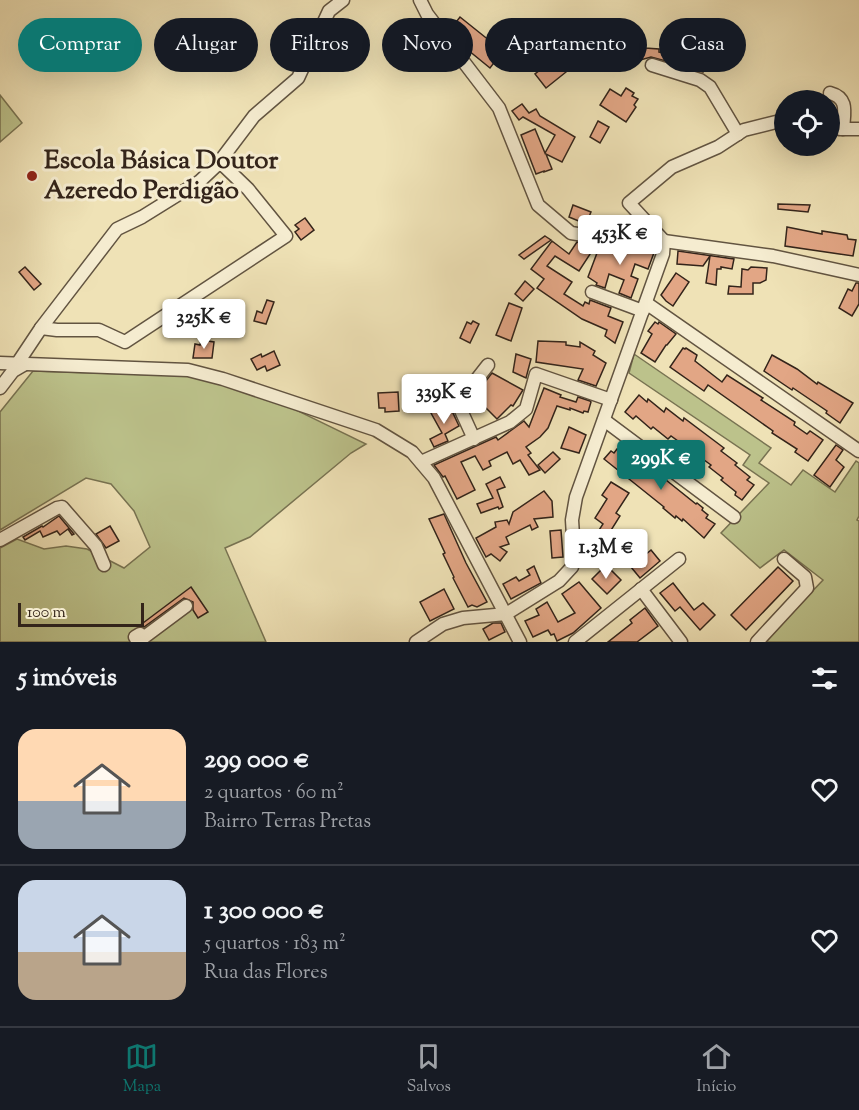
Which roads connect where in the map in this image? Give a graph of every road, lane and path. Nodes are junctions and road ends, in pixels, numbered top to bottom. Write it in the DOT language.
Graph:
graph roads {
  1 [pos="343,0"];
  2 [pos="420,0"];
  3 [pos="652,66"];
  4 [pos="840,96"];
  5 [pos="774,122"];
  6 [pos="840,128"];
  7 [pos="843,129"];
  8 [pos="859,129"];
  9 [pos="738,134"];
  10 [pos="220,162"];
  11 [pos="664,241"];
  12 [pos="859,275"];
  13 [pos="592,292"];
  14 [pos="644,307"];
  15 [pos="41,328"];
  16 [pos="0,363"];
  17 [pos="21,364"];
  18 [pos="488,365"];
  19 [pos="450,382"];
  20 [pos="0,388"];
  21 [pos="611,400"];
  22 [pos="459,406"];
  23 [pos="604,420"];
  24 [pos="474,439"];
  25 [pos="859,451"];
  26 [pos="421,462"];
  27 [pos="734,517"];
  28 [pos="0,540"];
  29 [pos="679,559"];
  30 [pos="784,559"];
  31 [pos="104,565"];
  32 [pos="641,589"];
  33 [pos="186,606"];
  34 [pos="506,614"];
  35 [pos="138,642"];
  36 [pos="416,642"];
  37 [pos="520,642"];
  38 [pos="575,642"];
  39 [pos="681,642"];
  40 [pos="757,642"];
  1 -- 10 [label="street"];
  2 -- 11 [label="street"];
  3 -- 9 [label="street"];
  4 -- 7 [label="street"];
  5 -- 9 [label="street"];
  6 -- 7 [label="street"];
  7 -- 8 [label="street"];
  9 -- 11 [label="street"];
  10 -- 15 [label="street"];
  10 -- 15 [label="street"];
  11 -- 12 [label="street"];
  11 -- 14 [label="street"];
  13 -- 14 [label="street"];
  14 -- 21 [label="street"];
  14 -- 25 [label="street"];
  15 -- 17 [label="street"];
  16 -- 17 [label="street"];
  17 -- 20 [label="street"];
  17 -- 26 [label="street"];
  18 -- 22 [label="street"];
  19 -- 22 [label="street"];
  21 -- 23 [label="street"];
  21 -- 24 [label="street"];
  22 -- 24 [label="street"];
  23 -- 27 [label="street"];
  23 -- 34 [label="street"];
  24 -- 26 [label="street"];
  26 -- 34 [label="street"];
  28 -- 31 [label="street"];
  29 -- 32 [label="street"];
  30 -- 40 [label="street"];
  32 -- 38 [label="street"];
  32 -- 39 [label="street"];
  33 -- 35 [label="street"];
  34 -- 36 [label="street"];
  34 -- 37 [label="street"];
}
